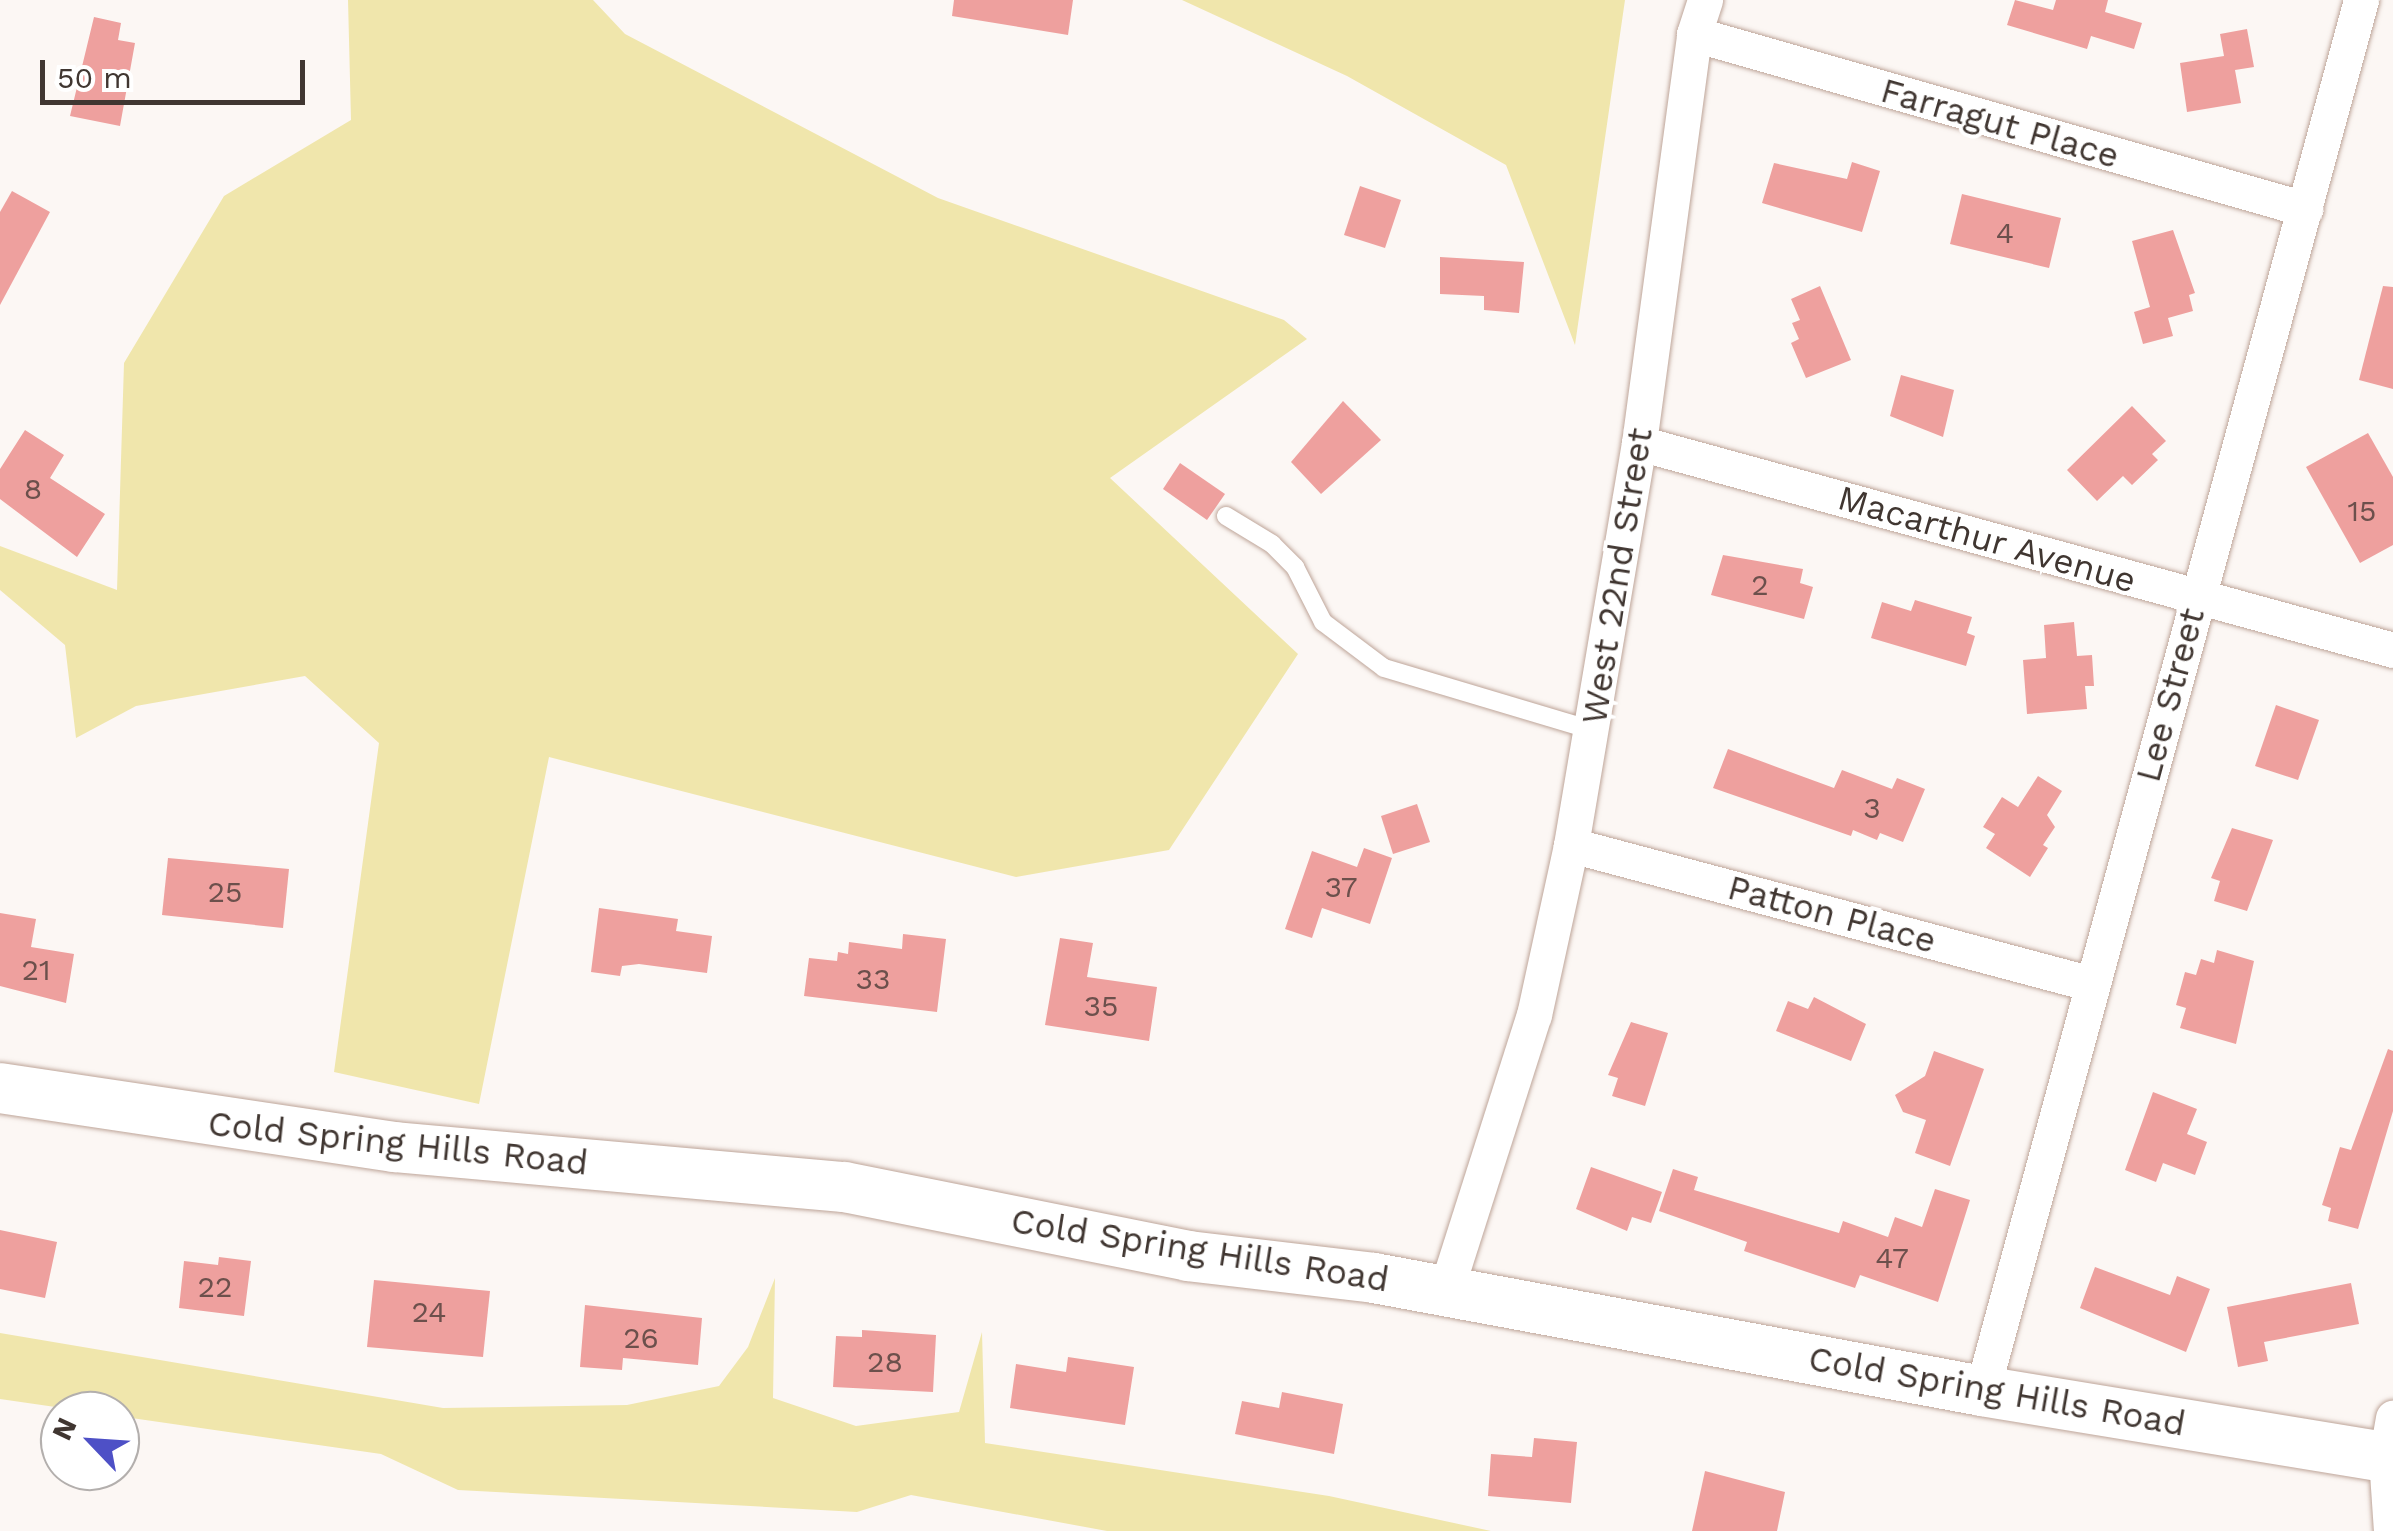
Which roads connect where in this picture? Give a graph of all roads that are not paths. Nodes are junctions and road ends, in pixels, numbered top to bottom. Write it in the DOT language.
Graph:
graph roads {
  1 [pos="1706,0"];
  2 [pos="2361,0"];
  3 [pos="1694,34"];
  4 [pos="2306,209"];
  5 [pos="1639,443"];
  6 [pos="1226,516"];
  7 [pos="2196,597"];
  8 [pos="2393,650"];
  9 [pos="1592,730"];
  10 [pos="1571,845"];
  11 [pos="2092,984"];
  12 [pos="0,1088"];
  13 [pos="1446,1290"];
  14 [pos="1982,1391"];
  15 [pos="2391,1444"];
  16 [pos="2392,1531"];
  1 -- 3 [label="street, West 22nd Street"];
  2 -- 4 [label="street, Lee Street"];
  3 -- 4 [label="street, Farragut Place"];
  3 -- 5 [label="street, West 22nd Street"];
  4 -- 7 [label="street, Lee Street"];
  5 -- 7 [label="street, Macarthur Avenue"];
  5 -- 9 [label="street, West 22nd Street"];
  6 -- 9 [label="lane"];
  7 -- 8 [label="street, Macarthur Avenue"];
  7 -- 11 [label="street, Lee Street"];
  9 -- 10 [label="street, West 22nd Street"];
  10 -- 11 [label="street, Patton Place"];
  10 -- 13 [label="street, West 22nd Street"];
  11 -- 14 [label="street, Lee Street"];
  12 -- 13 [label="street, Cold Spring Hills Road"];
  13 -- 14 [label="street, Cold Spring Hills Road"];
  14 -- 15 [label="street, Cold Spring Hills Road"];
  15 -- 16 [label="street"];
}
